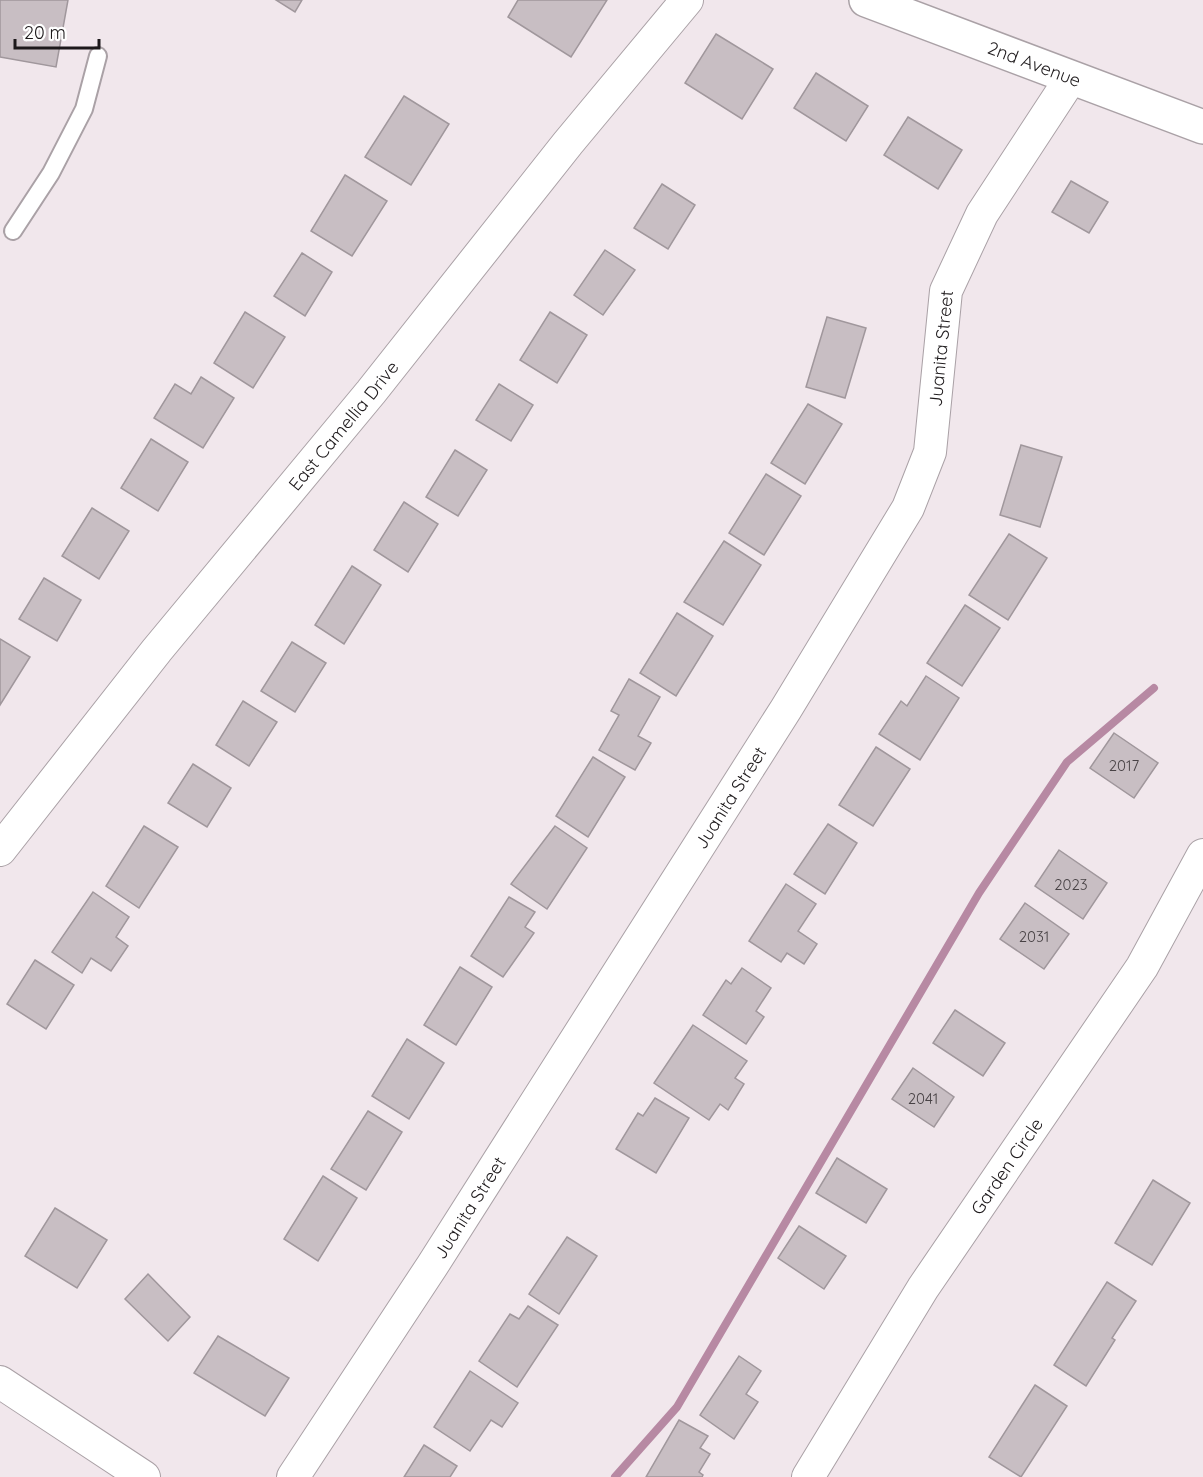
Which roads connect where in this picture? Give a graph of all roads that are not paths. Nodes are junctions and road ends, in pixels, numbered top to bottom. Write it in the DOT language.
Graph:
graph roads {
  1 [pos="687,0"];
  2 [pos="866,0"];
  3 [pos="98,56"];
  4 [pos="1071,78"];
  5 [pos="1203,127"];
  6 [pos="13,231"];
  7 [pos="0,850"];
  8 [pos="1203,855"];
  9 [pos="0,1382"];
  10 [pos="144,1477"];
  11 [pos="292,1477"];
  12 [pos="808,1477"];
  1 -- 7 [label="street, East Camellia Drive"];
  2 -- 4 [label="street, 2nd Avenue"];
  3 -- 6 [label="lane"];
  4 -- 5 [label="street, 2nd Avenue"];
  4 -- 11 [label="street, Juanita Street"];
  8 -- 12 [label="street, Garden Circle"];
  9 -- 10 [label="street"];
}
